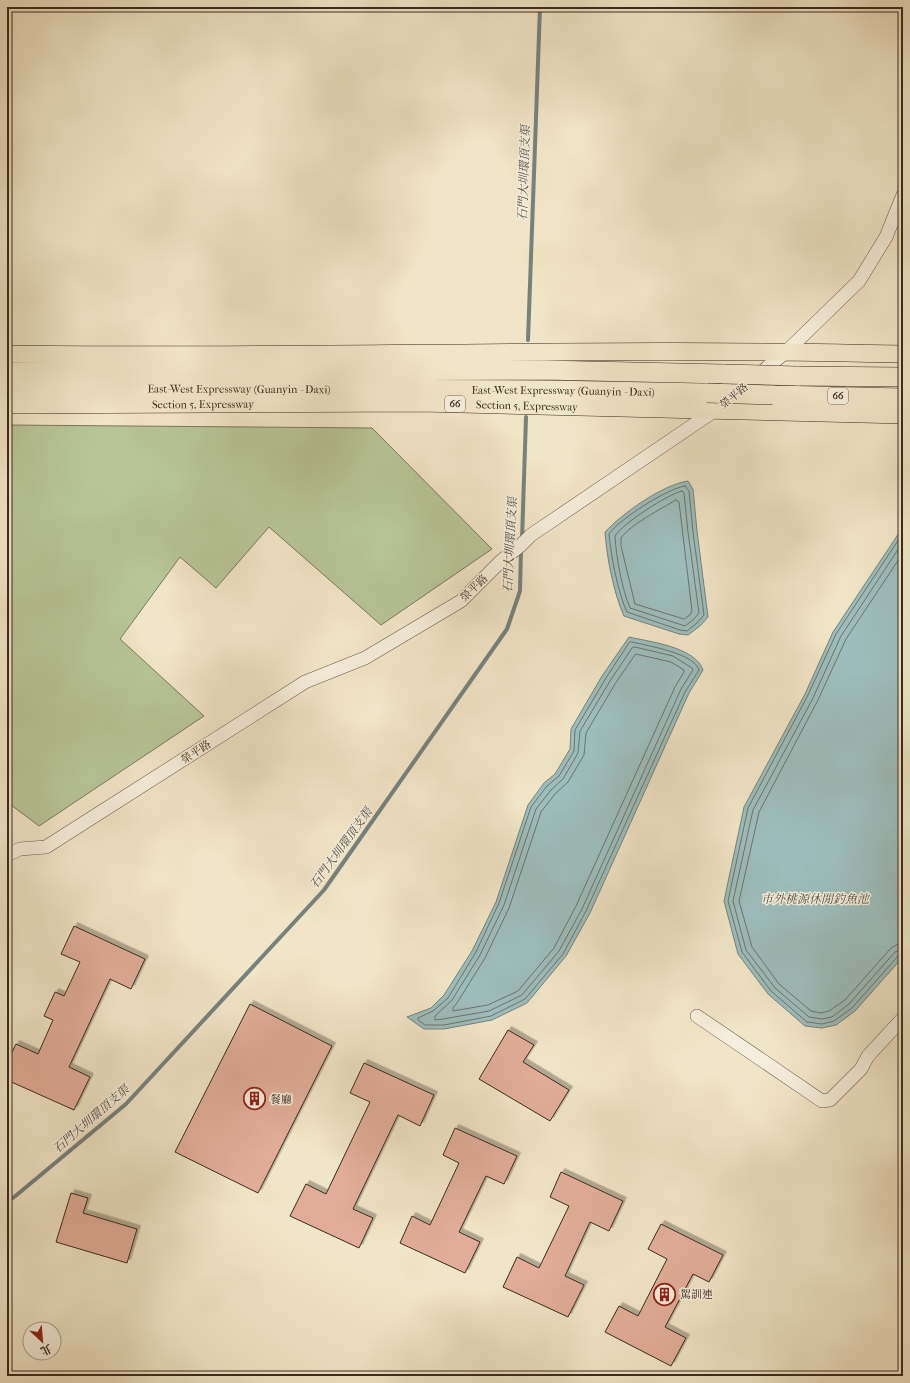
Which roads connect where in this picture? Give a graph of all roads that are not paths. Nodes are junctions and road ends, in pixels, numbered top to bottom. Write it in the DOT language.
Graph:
graph roads {
  1 [pos="903,196"];
  2 [pos="787,351"];
  3 [pos="7,354"];
  4 [pos="903,354"];
  5 [pos="7,372"];
  6 [pos="903,377"];
  7 [pos="7,388"];
  8 [pos="903,398"];
  9 [pos="7,405"];
  10 [pos="716,410"];
  11 [pos="903,415"];
  12 [pos="7,855"];
  13 [pos="697,1016"];
  14 [pos="903,1018"];
  1 -- 2 [label="street, 榮平路"];
  2 -- 3 [label="main road"];
  2 -- 4 [label="main road"];
  2 -- 10 [label="street, 榮平路"];
  5 -- 6 [label="highway, East-West Expressway (Guanyin - Daxi) / 66, bridge"];
  7 -- 8 [label="highway, East-West Expressway (Guanyin - Daxi) / 66, bridge"];
  9 -- 10 [label="main road, Section 5, Expressway / 66"];
  10 -- 11 [label="main road, Section 5, Expressway / 66"];
  10 -- 12 [label="street, 榮平路"];
  13 -- 14 [label="street"];
}
